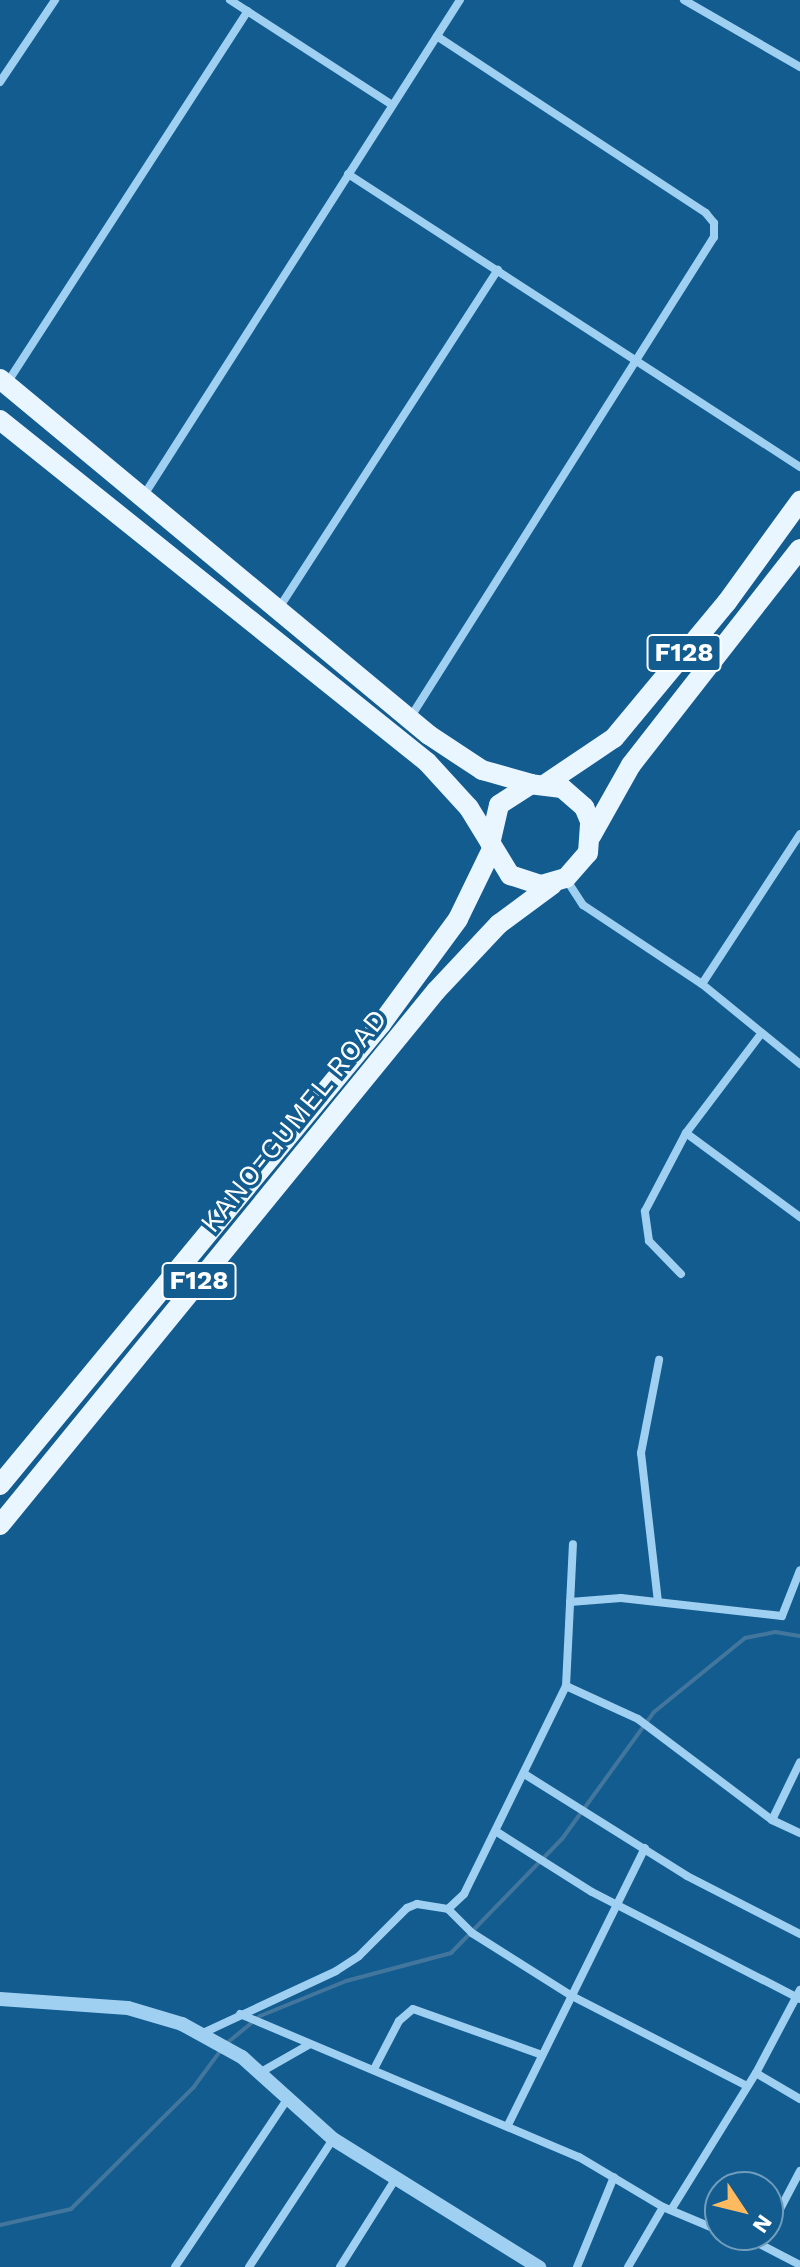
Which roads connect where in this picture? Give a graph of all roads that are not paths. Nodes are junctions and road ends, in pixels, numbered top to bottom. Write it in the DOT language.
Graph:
graph roads {
  1 [pos="55,0"];
  2 [pos="230,0"];
  3 [pos="460,0"];
  4 [pos="684,0"];
  5 [pos="707,0"];
  6 [pos="248,11"];
  7 [pos="700,11"];
  8 [pos="437,36"];
  9 [pos="800,67"];
  10 [pos="0,82"];
  11 [pos="392,105"];
  12 [pos="348,174"];
  13 [pos="498,270"];
  14 [pos="634,357"];
  15 [pos="3,382"];
  16 [pos="0,420"];
  17 [pos="800,467"];
  18 [pos="144,495"];
  19 [pos="800,501"];
  20 [pos="800,549"];
  21 [pos="278,610"];
  22 [pos="410,718"];
  23 [pos="539,784"];
  24 [pos="800,834"];
  25 [pos="591,836"];
  26 [pos="491,846"];
  27 [pos="561,880"];
  28 [pos="702,984"];
  29 [pos="761,1034"];
  30 [pos="800,1064"];
  31 [pos="686,1133"];
  32 [pos="800,1217"];
  33 [pos="681,1274"];
  34 [pos="659,1360"];
  35 [pos="36,1442"];
  36 [pos="56,1456"];
  37 [pos="0,1485"];
  38 [pos="0,1525"];
  39 [pos="573,1544"];
  40 [pos="800,1570"];
  41 [pos="570,1602"];
  42 [pos="658,1602"];
  43 [pos="566,1686"];
  44 [pos="800,1762"];
  45 [pos="526,1775"];
  46 [pos="772,1820"];
  47 [pos="497,1832"];
  48 [pos="800,1833"];
  49 [pos="645,1848"];
  50 [pos="615,1904"];
  51 [pos="448,1909"];
  52 [pos="800,1934"];
  53 [pos="570,1995"];
  54 [pos="799,1996"];
  55 [pos="0,1999"];
  56 [pos="247,2019"];
  57 [pos="200,2034"];
  58 [pos="310,2044"];
  59 [pos="542,2055"];
  60 [pos="374,2069"];
  61 [pos="261,2072"];
  62 [pos="756,2073"];
  63 [pos="747,2086"];
  64 [pos="800,2099"];
  65 [pos="286,2101"];
  66 [pos="508,2125"];
  67 [pos="333,2139"];
  68 [pos="800,2171"];
  69 [pos="614,2177"];
  70 [pos="396,2178"];
  71 [pos="784,2201"];
  72 [pos="667,2208"];
  73 [pos="704,2224"];
  74 [pos="782,2251"];
  75 [pos="800,2265"];
  76 [pos="175,2267"];
  77 [pos="249,2267"];
  78 [pos="340,2267"];
  79 [pos="539,2267"];
  80 [pos="577,2267"];
  81 [pos="628,2267"];
  1 -- 10 [label="street"];
  2 -- 6 [label="street"];
  3 -- 8 [label="street"];
  4 -- 7 [label="street"];
  5 -- 7 [label="street"];
  6 -- 11 [label="street"];
  6 -- 15 [label="street"];
  7 -- 9 [label="street"];
  8 -- 11 [label="street"];
  8 -- 14 [label="street"];
  11 -- 12 [label="street"];
  12 -- 13 [label="street"];
  12 -- 18 [label="street"];
  13 -- 14 [label="street"];
  13 -- 21 [label="street"];
  14 -- 17 [label="street"];
  14 -- 22 [label="street"];
  15 -- 18 [label="main road"];
  16 -- 26 [label="main road"];
  18 -- 21 [label="main road"];
  19 -- 23 [label="main road, F128"];
  20 -- 25 [label="main road, F128"];
  21 -- 22 [label="main road"];
  22 -- 23 [label="main road"];
  23 -- 25 [label="main road"];
  23 -- 26 [label="main road, F128"];
  24 -- 28 [label="street"];
  25 -- 27 [label="main road, F128"];
  26 -- 27 [label="main road"];
  26 -- 35 [label="main road, KANO-GUMEL ROAD / F128"];
  27 -- 28 [label="street"];
  27 -- 36 [label="main road, KANO-GUMEL ROAD / F128"];
  28 -- 29 [label="street"];
  29 -- 30 [label="street"];
  29 -- 31 [label="street"];
  31 -- 32 [label="street"];
  31 -- 33 [label="street"];
  34 -- 42 [label="street"];
  35 -- 36 [label="main road"];
  35 -- 37 [label="main road, KANO-GUMEL ROAD / F128"];
  36 -- 38 [label="main road, KANO-GUMEL ROAD / F128"];
  39 -- 41 [label="street"];
  40 -- 42 [label="street"];
  41 -- 42 [label="street"];
  41 -- 43 [label="street"];
  43 -- 45 [label="street"];
  43 -- 46 [label="street"];
  44 -- 46 [label="street"];
  45 -- 47 [label="street"];
  45 -- 49 [label="street"];
  46 -- 48 [label="street"];
  47 -- 50 [label="street"];
  47 -- 51 [label="street"];
  49 -- 50 [label="street"];
  49 -- 52 [label="street"];
  50 -- 53 [label="street"];
  50 -- 54 [label="street"];
  51 -- 53 [label="street"];
  51 -- 56 [label="street"];
  53 -- 59 [label="street"];
  53 -- 63 [label="street"];
  54 -- 62 [label="street"];
  55 -- 57 [label="street"];
  56 -- 57 [label="street"];
  56 -- 58 [label="street"];
  57 -- 61 [label="street"];
  58 -- 60 [label="street"];
  58 -- 61 [label="street"];
  59 -- 60 [label="street"];
  59 -- 66 [label="street"];
  60 -- 66 [label="street"];
  61 -- 65 [label="street"];
  62 -- 63 [label="street"];
  62 -- 64 [label="street"];
  63 -- 72 [label="street"];
  65 -- 67 [label="street"];
  65 -- 76 [label="street"];
  66 -- 69 [label="street"];
  67 -- 70 [label="street"];
  67 -- 77 [label="street"];
  68 -- 71 [label="street"];
  69 -- 72 [label="street"];
  69 -- 80 [label="street"];
  70 -- 78 [label="street"];
  70 -- 79 [label="street"];
  72 -- 73 [label="street"];
  72 -- 81 [label="street"];
  74 -- 75 [label="street"];
}
